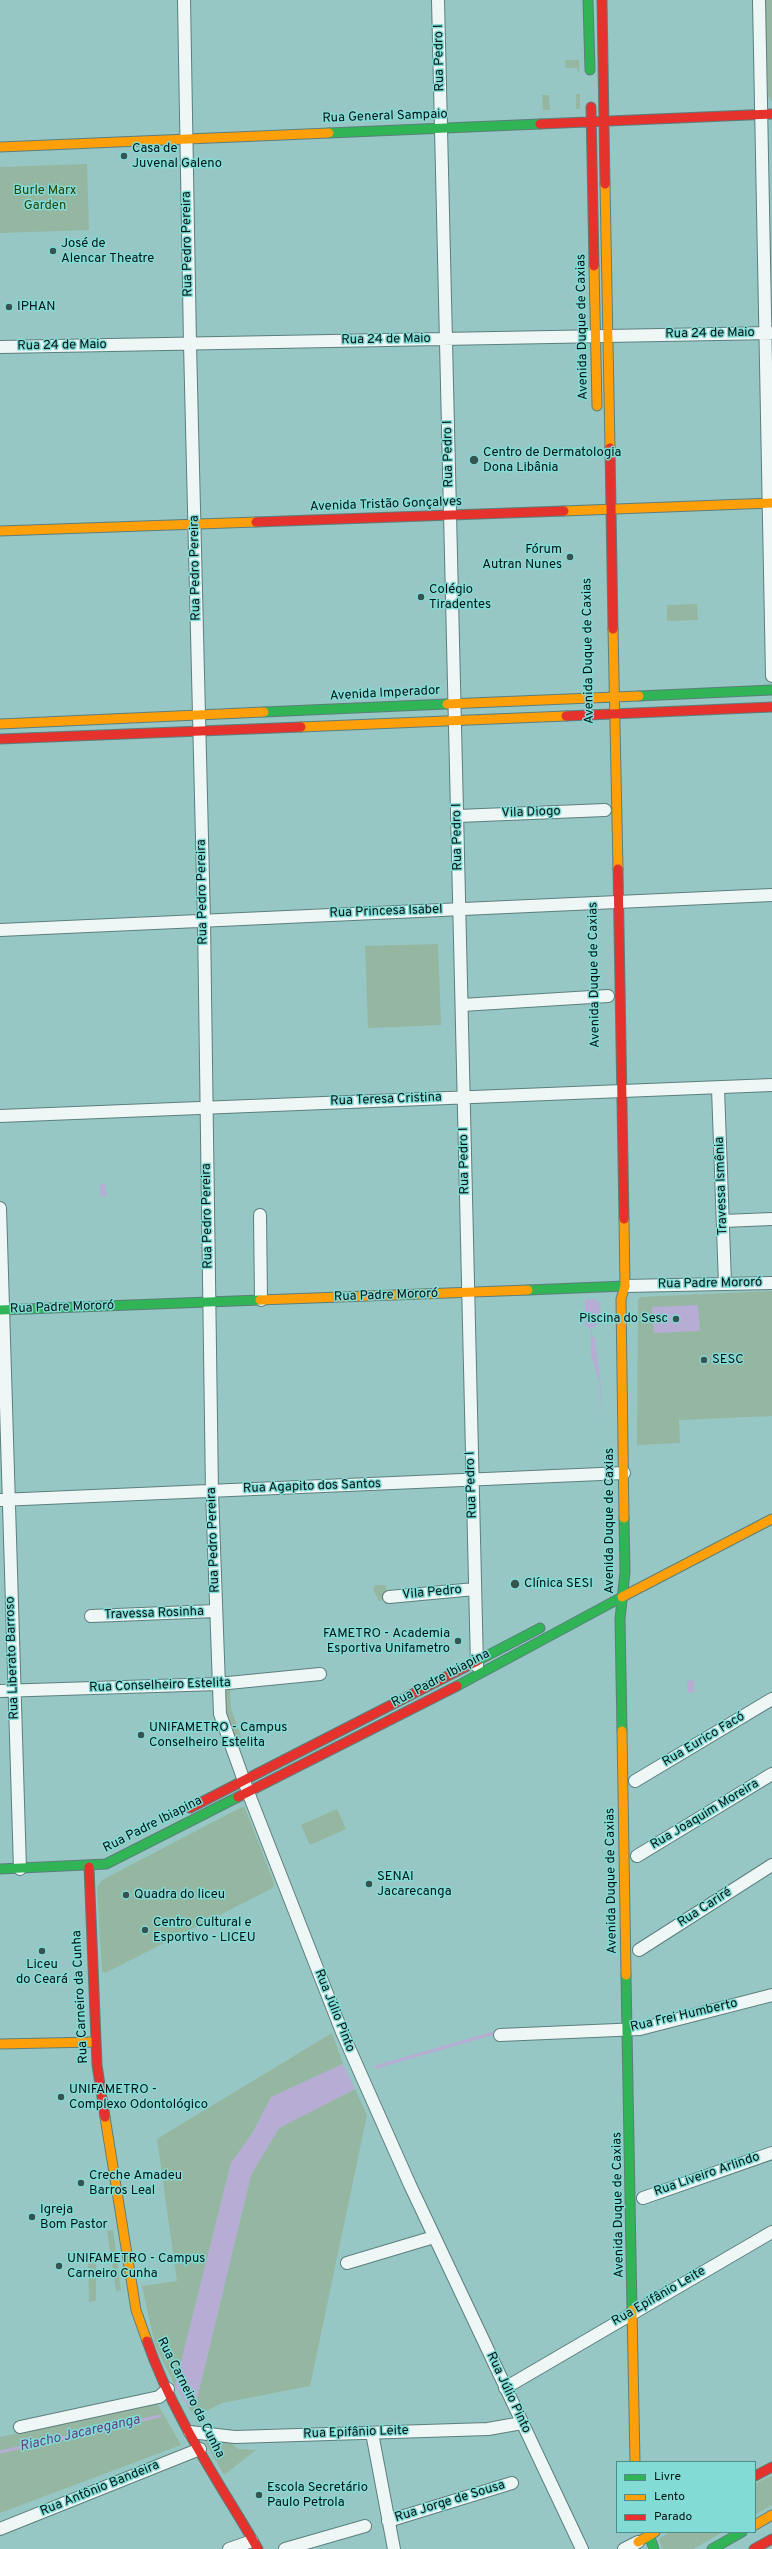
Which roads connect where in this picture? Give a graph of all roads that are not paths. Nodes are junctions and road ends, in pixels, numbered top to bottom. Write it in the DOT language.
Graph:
graph roads {
  1 [pos="184,0"];
  2 [pos="438,0"];
  3 [pos="588,0"];
  4 [pos="602,0"];
  5 [pos="759,0"];
  6 [pos="590,80"];
  7 [pos="591,94"];
  8 [pos="767,114"];
  9 [pos="605,121"];
  10 [pos="591,122"];
  11 [pos="441,128"];
  12 [pos="186,139"];
  13 [pos="0,147"];
  14 [pos="769,333"];
  15 [pos="596,337"];
  16 [pos="609,337"];
  17 [pos="446,339"];
  18 [pos="190,344"];
  19 [pos="0,347"];
  20 [pos="597,416"];
  21 [pos="770,503"];
  22 [pos="599,505"];
  23 [pos="612,508"];
  24 [pos="450,515"];
  25 [pos="600,520"];
  26 [pos="194,525"];
  27 [pos="0,532"];
  28 [pos="772,676"];
  29 [pos="772,690"];
  30 [pos="604,694"];
  31 [pos="614,698"];
  32 [pos="455,704"];
  33 [pos="772,707"];
  34 [pos="615,713"];
  35 [pos="200,716"];
  36 [pos="604,718"];
  37 [pos="455,720"];
  38 [pos="0,724"];
  39 [pos="200,730"];
  40 [pos="0,739"];
  41 [pos="605,810"];
  42 [pos="458,816"];
  43 [pos="772,895"];
  44 [pos="610,903"];
  45 [pos="459,909"];
  46 [pos="204,921"];
  47 [pos="0,930"];
  48 [pos="608,996"];
  49 [pos="462,1004"];
  50 [pos="772,1085"];
  51 [pos="718,1088"];
  52 [pos="623,1091"];
  53 [pos="463,1097"];
  54 [pos="206,1108"];
  55 [pos="0,1116"];
  56 [pos="0,1208"];
  57 [pos="260,1215"];
  58 [pos="772,1219"];
  59 [pos="723,1222"];
  60 [pos="614,1275"];
  61 [pos="772,1283"];
  62 [pos="725,1284"];
  63 [pos="620,1287"];
  64 [pos="467,1293"];
  65 [pos="261,1300"];
  66 [pos="210,1302"];
  67 [pos="1,1310"];
  68 [pos="624,1473"];
  69 [pos="472,1481"];
  70 [pos="212,1492"];
  71 [pos="4,1500"];
  72 [pos="772,1519"];
  73 [pos="627,1581"];
  74 [pos="613,1589"];
  75 [pos="475,1590"];
  76 [pos="627,1595"];
  77 [pos="389,1597"];
  78 [pos="631,1608"];
  79 [pos="216,1611"];
  80 [pos="91,1616"];
  81 [pos="546,1625"];
  82 [pos="477,1661"];
  83 [pos="320,1674"];
  84 [pos="478,1675"];
  85 [pos="218,1684"];
  86 [pos="0,1691"];
  87 [pos="14,1691"];
  88 [pos="772,1698"];
  89 [pos="635,1766"];
  90 [pos="772,1774"];
  91 [pos="244,1780"];
  92 [pos="635,1785"];
  93 [pos="248,1792"];
  94 [pos="180,1813"];
  95 [pos="637,1841"];
  96 [pos="101,1854"];
  97 [pos="637,1856"];
  98 [pos="772,1865"];
  99 [pos="89,1867"];
  100 [pos="638,1868"];
  101 [pos="0,1869"];
  102 [pos="20,1869"];
  103 [pos="638,1935"];
  104 [pos="639,1954"];
  105 [pos="772,1995"];
  106 [pos="637,2029"];
  107 [pos="500,2035"];
  108 [pos="95,2042"];
  109 [pos="0,2044"];
  110 [pos="772,2153"];
  111 [pos="643,2198"];
  112 [pos="772,2232"];
  113 [pos="431,2238"];
  114 [pos="347,2263"];
  115 [pos="640,2304"];
  116 [pos="644,2321"];
  117 [pos="505,2388"];
  118 [pos="168,2389"];
  119 [pos="522,2423"];
  120 [pos="20,2427"];
  121 [pos="190,2432"];
  122 [pos="372,2433"];
  123 [pos="200,2449"];
  124 [pos="635,2461"];
  125 [pos="772,2467"];
  126 [pos="756,2475"];
  127 [pos="512,2483"];
  128 [pos="772,2515"];
  129 [pos="388,2520"];
  130 [pos="756,2524"];
  131 [pos="365,2526"];
  132 [pos="0,2529"];
  133 [pos="650,2533"];
  134 [pos="740,2533"];
  135 [pos="772,2539"];
  136 [pos="638,2541"];
  137 [pos="255,2545"];
  138 [pos="229,2549"];
  139 [pos="285,2549"];
  140 [pos="394,2549"];
  141 [pos="582,2549"];
  142 [pos="624,2549"];
  143 [pos="654,2549"];
  144 [pos="712,2549"];
  145 [pos="754,2549"];
  1 -- 12 [label="street, Rua Pedro Pereira"];
  2 -- 11 [label="street, Rua Pedro I"];
  3 -- 6 [label="main road"];
  4 -- 9 [label="main road, Avenida Duque de Caxias"];
  5 -- 8 [label="street"];
  7 -- 10 [label="main road, Avenida Duque de Caxias"];
  8 -- 9 [label="main road, Rua General Sampaio"];
  8 -- 14 [label="street"];
  9 -- 10 [label="main road, Rua General Sampaio"];
  9 -- 16 [label="main road, Avenida Duque de Caxias"];
  10 -- 11 [label="main road, Rua General Sampaio"];
  10 -- 15 [label="main road, Avenida Duque de Caxias"];
  11 -- 12 [label="main road, Rua General Sampaio"];
  11 -- 17 [label="street, Rua Pedro I"];
  12 -- 13 [label="main road, Rua General Sampaio"];
  12 -- 18 [label="street, Rua Pedro Pereira"];
  14 -- 16 [label="street, Rua 24 de Maio"];
  14 -- 21 [label="street"];
  15 -- 16 [label="street, Rua 24 de Maio"];
  15 -- 17 [label="street, Rua 24 de Maio"];
  15 -- 20 [label="main road, Avenida Duque de Caxias"];
  16 -- 23 [label="main road, Avenida Duque de Caxias"];
  17 -- 18 [label="street, Rua 24 de Maio"];
  17 -- 24 [label="street, Rua Pedro I"];
  18 -- 19 [label="street, Rua 24 de Maio"];
  18 -- 26 [label="street, Rua Pedro Pereira"];
  21 -- 23 [label="main road, Avenida Tristão Gonçalves"];
  21 -- 28 [label="street"];
  22 -- 23 [label="main road, Avenida Tristão Gonçalves"];
  22 -- 24 [label="main road, Avenida Tristão Gonçalves"];
  22 -- 25 [label="main road"];
  23 -- 31 [label="main road, Avenida Duque de Caxias"];
  24 -- 26 [label="main road, Avenida Tristão Gonçalves"];
  24 -- 32 [label="street, Rua Pedro I"];
  26 -- 27 [label="main road, Avenida Tristão Gonçalves"];
  26 -- 35 [label="street, Rua Pedro Pereira"];
  29 -- 31 [label="main road, Avenida Imperador"];
  30 -- 31 [label="main road, Avenida Imperador"];
  30 -- 32 [label="main road, Avenida Imperador"];
  30 -- 36 [label="main road, Avenida Duque de Caxias"];
  31 -- 34 [label="main road, Avenida Duque de Caxias"];
  32 -- 35 [label="main road, Avenida Imperador"];
  32 -- 37 [label="street, Rua Pedro I"];
  33 -- 34 [label="main road"];
  34 -- 36 [label="main road"];
  34 -- 44 [label="main road, Avenida Duque de Caxias"];
  35 -- 38 [label="main road, Avenida Imperador"];
  35 -- 39 [label="street, Rua Pedro Pereira"];
  36 -- 37 [label="main road"];
  37 -- 39 [label="main road"];
  37 -- 42 [label="street, Rua Pedro I"];
  39 -- 40 [label="main road"];
  39 -- 46 [label="street, Rua Pedro Pereira"];
  41 -- 42 [label="street, Vila Diogo"];
  42 -- 45 [label="street, Rua Pedro I"];
  43 -- 44 [label="street, Rua Princesa Isabel"];
  44 -- 45 [label="street, Rua Princesa Isabel"];
  44 -- 52 [label="main road, Avenida Duque de Caxias"];
  45 -- 46 [label="street, Rua Princesa Isabel"];
  45 -- 49 [label="street, Rua Pedro I"];
  46 -- 47 [label="street, Rua Princesa Isabel"];
  46 -- 54 [label="street, Rua Pedro Pereira"];
  48 -- 49 [label="street"];
  49 -- 53 [label="street, Rua Pedro I"];
  50 -- 51 [label="street, Rua Teresa Cristina"];
  51 -- 52 [label="street, Rua Teresa Cristina"];
  51 -- 59 [label="street, Travessa Ismênia"];
  52 -- 53 [label="street, Rua Teresa Cristina"];
  52 -- 63 [label="main road, Avenida Duque de Caxias"];
  53 -- 54 [label="street, Rua Teresa Cristina"];
  53 -- 64 [label="street, Rua Pedro I"];
  54 -- 55 [label="street, Rua Teresa Cristina"];
  54 -- 66 [label="street, Rua Pedro Pereira"];
  56 -- 67 [label="street, Rua Liberato Barroso"];
  57 -- 65 [label="street"];
  58 -- 59 [label="street"];
  59 -- 62 [label="street, Travessa Ismênia"];
  60 -- 63 [label="main road, Avenida Duque de Caxias"];
  61 -- 62 [label="street, Rua Padre Mororó"];
  62 -- 63 [label="street, Rua Padre Mororó"];
  63 -- 64 [label="main road, Rua Padre Mororó"];
  63 -- 68 [label="main road, Avenida Duque de Caxias"];
  64 -- 65 [label="main road, Rua Padre Mororó"];
  64 -- 69 [label="street, Rua Pedro I"];
  65 -- 66 [label="main road, Rua Padre Mororó"];
  66 -- 67 [label="main road, Rua Padre Mororó"];
  66 -- 70 [label="street, Rua Pedro Pereira"];
  67 -- 71 [label="street, Rua Liberato Barroso"];
  68 -- 69 [label="street, Rua Agapito dos Santos"];
  68 -- 73 [label="main road, Avenida Duque de Caxias"];
  69 -- 70 [label="street, Rua Agapito dos Santos"];
  69 -- 75 [label="street, Rua Pedro I"];
  70 -- 71 [label="street, Rua Agapito dos Santos"];
  70 -- 79 [label="street, Rua Pedro Pereira"];
  71 -- 87 [label="street, Rua Liberato Barroso"];
  72 -- 76 [label="main road, Rua Padre Ibiapina"];
  73 -- 74 [label="main road"];
  73 -- 76 [label="main road, Avenida Duque de Caxias"];
  75 -- 77 [label="street, Vila Pedro"];
  75 -- 82 [label="street, Rua Pedro I"];
  76 -- 78 [label="main road, Avenida Duque de Caxias"];
  76 -- 84 [label="main road, Rua Padre Ibiapina"];
  76 -- 106 [label="main road, Avenida Duque de Caxias"];
  79 -- 80 [label="street, Travessa Rosinha"];
  79 -- 85 [label="street, Rua Pedro Pereira"];
  81 -- 82 [label="main road, Rua Padre Ibiapina"];
  82 -- 84 [label="street, Rua Pedro I"];
  82 -- 91 [label="main road, Rua Padre Ibiapina"];
  83 -- 85 [label="street, Rua Conselheiro Estelita"];
  84 -- 93 [label="main road, Rua Padre Ibiapina"];
  85 -- 87 [label="street, Rua Conselheiro Estelita"];
  85 -- 91 [label="street, Rua Pedro Pereira"];
  86 -- 87 [label="street, Rua Conselheiro Estelita"];
  87 -- 102 [label="street, Rua Liberato Barroso"];
  88 -- 92 [label="street, Rua Eurico Facó"];
  89 -- 92 [label="main road"];
  90 -- 97 [label="street, Rua Joaquim Moreira"];
  91 -- 93 [label="street, Rua Júlio Pinto"];
  91 -- 94 [label="main road, Rua Padre Ibiapina"];
  93 -- 99 [label="main road, Rua Padre Ibiapina"];
  93 -- 113 [label="street, Rua Júlio Pinto"];
  95 -- 97 [label="main road, Avenida Duque de Caxias"];
  96 -- 99 [label="main road, Rua Padre Ibiapina"];
  97 -- 100 [label="main road, Avenida Duque de Caxias"];
  98 -- 104 [label="street, Rua Cariré"];
  99 -- 102 [label="main road"];
  99 -- 108 [label="main road, Rua Carneiro da Cunha"];
  101 -- 102 [label="main road"];
  103 -- 104 [label="main road, Avenida Duque de Caxias"];
  105 -- 106 [label="street, Rua Frei Humberto"];
  106 -- 107 [label="street, Rua Frei Humberto"];
  106 -- 115 [label="main road, Avenida Duque de Caxias"];
  108 -- 109 [label="main road"];
  108 -- 118 [label="main road, Rua Carneiro da Cunha"];
  110 -- 111 [label="street, Rua Liveiro Arlindo"];
  112 -- 115 [label="street, Rua Epifânio Leite"];
  113 -- 114 [label="street"];
  113 -- 117 [label="street, Rua Júlio Pinto"];
  115 -- 116 [label="main road, Avenida Duque de Caxias"];
  115 -- 117 [label="street, Rua Epifânio Leite"];
  115 -- 124 [label="main road, Avenida Duque de Caxias"];
  117 -- 119 [label="street, Rua Júlio Pinto"];
  118 -- 120 [label="street"];
  118 -- 121 [label="main road, Rua Carneiro da Cunha"];
  119 -- 122 [label="street, Rua Epifânio Leite"];
  119 -- 141 [label="street, Rua Júlio Pinto"];
  121 -- 122 [label="street, Rua Epifânio Leite"];
  121 -- 123 [label="main road, Rua Carneiro da Cunha"];
  122 -- 129 [label="street"];
  123 -- 132 [label="street, Rua Antônio Bandeira"];
  123 -- 137 [label="main road, Rua Carneiro da Cunha"];
  125 -- 126 [label="main road"];
  127 -- 129 [label="street, Rua Jorge de Sousa"];
  128 -- 130 [label="main road"];
  129 -- 140 [label="street"];
  131 -- 139 [label="street"];
  133 -- 136 [label="main road"];
  133 -- 143 [label="main road"];
  134 -- 144 [label="main road"];
  135 -- 145 [label="main road"];
  136 -- 142 [label="street"];
  137 -- 138 [label="street"];
}
